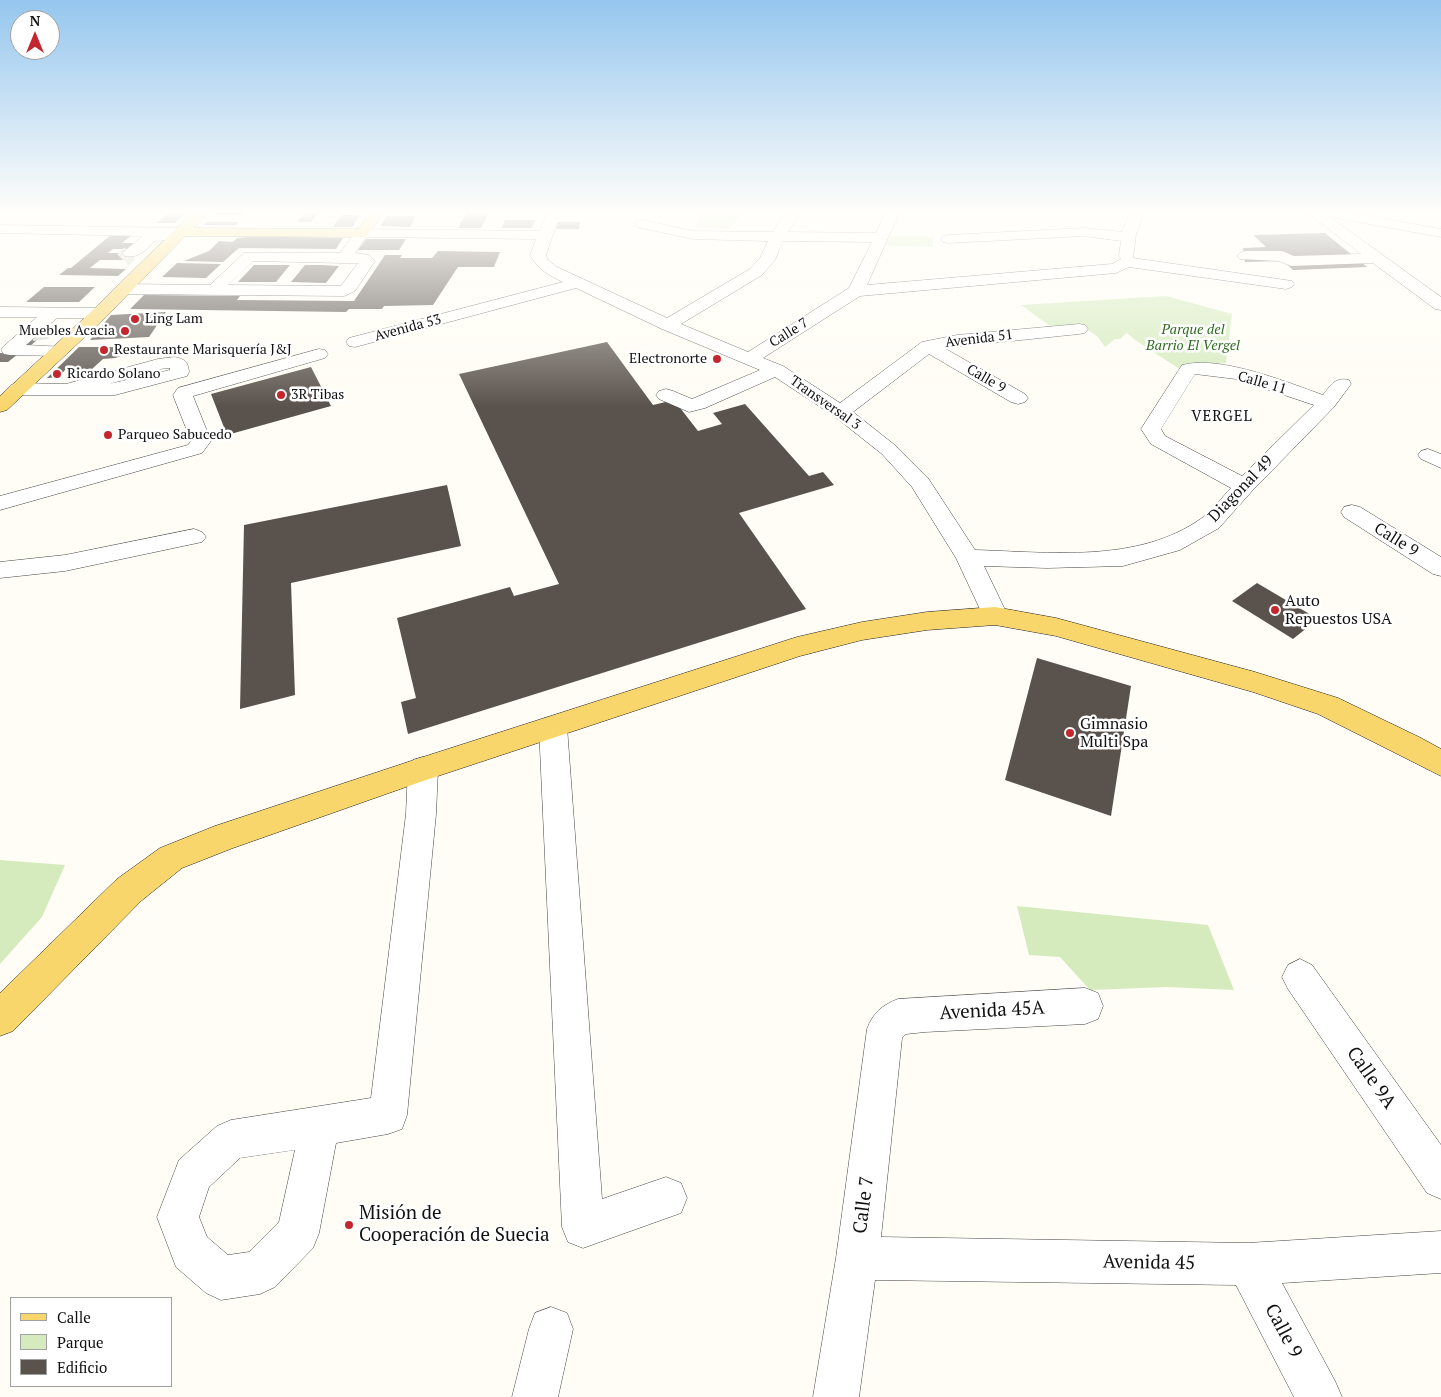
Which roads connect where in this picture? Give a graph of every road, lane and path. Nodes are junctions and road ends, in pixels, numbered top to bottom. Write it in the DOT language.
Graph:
graph roads {
  1 [pos="137,276"];
  2 [pos="143,276"];
  3 [pos="229,276"];
  4 [pos="356,276"];
  5 [pos="563,276"];
  6 [pos="749,276"];
  7 [pos="863,276"];
  8 [pos="1023,276"];
  9 [pos="1229,276"];
  10 [pos="1401,276"];
  11 [pos="577,283"];
  12 [pos="1286,284"];
  13 [pos="125,289"];
  14 [pos="214,290"];
  15 [pos="856,291"];
  16 [pos="1441,305"];
  17 [pos="0,312"];
  18 [pos="52,313"];
  19 [pos="94,319"];
  20 [pos="668,324"];
  21 [pos="1079,329"];
  22 [pos="36,332"];
  23 [pos="355,342"];
  24 [pos="928,346"];
  25 [pos="60,351"];
  26 [pos="318,354"];
  27 [pos="750,358"];
  28 [pos="776,370"];
  29 [pos="1342,384"];
  30 [pos="18,389"];
  31 [pos="69,389"];
  32 [pos="666,395"];
  33 [pos="1018,398"];
  34 [pos="1327,404"];
  35 [pos="0,406"];
  36 [pos="841,412"];
  37 [pos="1244,486"];
  38 [pos="0,503"];
  39 [pos="1352,512"];
  40 [pos="194,537"];
  41 [pos="968,558"];
  42 [pos="1441,568"];
  43 [pos="0,570"];
  44 [pos="995,616"];
  45 [pos="553,726"];
  46 [pos="1441,764"];
  47 [pos="423,769"];
  48 [pos="1300,977"];
  49 [pos="1085,1006"];
  50 [pos="898,1017"];
  51 [pos="0,1018"];
  52 [pos="319,1128"];
  53 [pos="1441,1179"];
  54 [pos="666,1198"];
  55 [pos="1441,1252"];
  56 [pos="857,1258"];
  57 [pos="1248,1264"];
  58 [pos="551,1328"];
  59 [pos="535,1397"];
  60 [pos="836,1397"];
  61 [pos="1319,1397"];
  1 -- 13 [label="main road"];
  2 -- 13 [label="main road"];
  3 -- 14 [label="street"];
  4 -- 14 [label="street"];
  5 -- 11 [label="street, Transversal 3"];
  6 -- 20 [label="street"];
  7 -- 15 [label="street"];
  8 -- 15 [label="street"];
  9 -- 12 [label="street"];
  10 -- 16 [label="street"];
  11 -- 20 [label="street, Transversal 3"];
  11 -- 23 [label="street, Avenida 53"];
  13 -- 14 [label="street"];
  13 -- 19 [label="main road"];
  15 -- 27 [label="street, Calle 7"];
  17 -- 18 [label="street"];
  18 -- 19 [label="street"];
  18 -- 22 [label="street"];
  19 -- 22 [label="street"];
  19 -- 25 [label="main road"];
  20 -- 27 [label="street, Transversal 3"];
  21 -- 24 [label="street, Avenida 51"];
  22 -- 25 [label="street"];
  24 -- 33 [label="street, Calle 9"];
  24 -- 36 [label="street, Avenida 51"];
  25 -- 30 [label="main road"];
  26 -- 38 [label="street"];
  27 -- 28 [label="street, Transversal 3"];
  28 -- 32 [label="street"];
  28 -- 36 [label="street, Transversal 3"];
  29 -- 34 [label="street, Diagonal 49"];
  30 -- 31 [label="street"];
  30 -- 35 [label="main road"];
  34 -- 37 [label="street, Diagonal 49"];
  34 -- 37 [label="street, Calle 11"];
  36 -- 41 [label="street, Transversal 3"];
  37 -- 41 [label="street, Diagonal 49"];
  39 -- 42 [label="street, Calle 9"];
  40 -- 43 [label="street"];
  41 -- 44 [label="street, Transversal 3"];
  44 -- 45 [label="main road"];
  44 -- 46 [label="main road"];
  45 -- 47 [label="main road"];
  45 -- 54 [label="street"];
  47 -- 51 [label="main road"];
  47 -- 52 [label="street"];
  48 -- 53 [label="street, Calle 9A"];
  49 -- 50 [label="street, Avenida 45A"];
  50 -- 56 [label="street, Calle 7"];
  55 -- 57 [label="street, Avenida 45"];
  56 -- 57 [label="street, Avenida 45"];
  56 -- 60 [label="street, Calle 7"];
  57 -- 61 [label="street, Calle 9"];
  58 -- 59 [label="street"];
}
